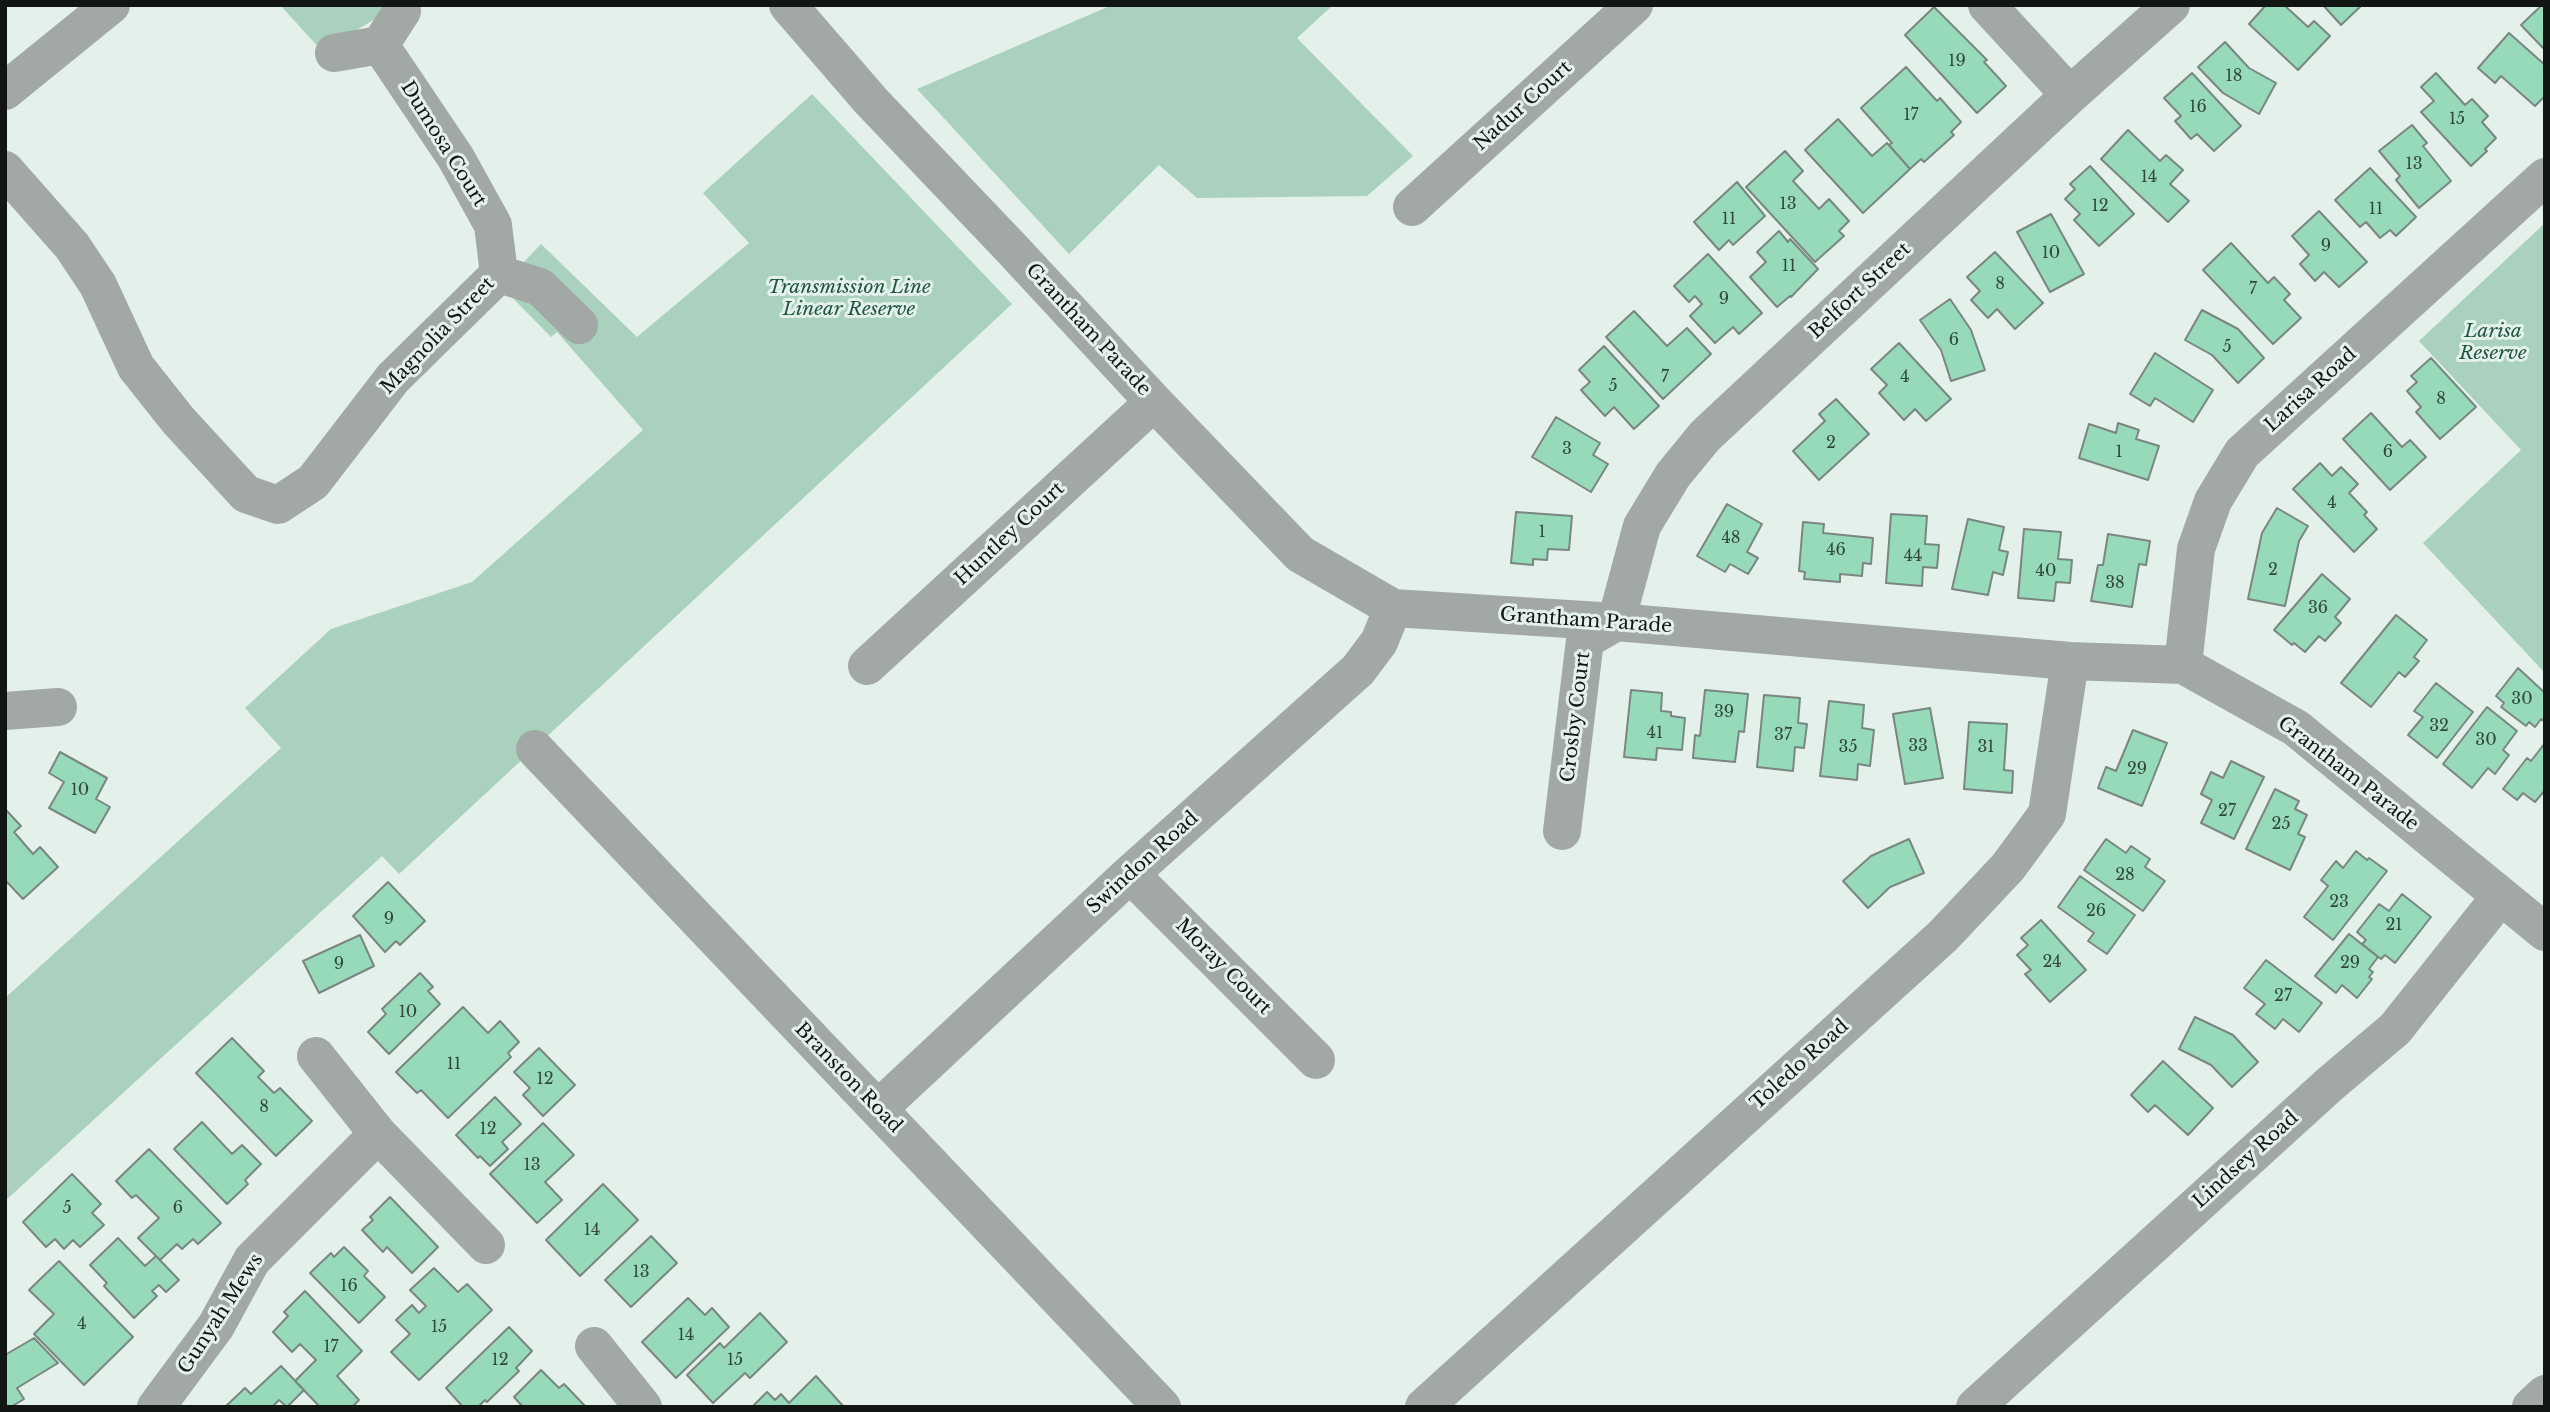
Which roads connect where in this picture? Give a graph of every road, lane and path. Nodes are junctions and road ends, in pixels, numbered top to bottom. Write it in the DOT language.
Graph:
graph roads {
  1 [pos="111,5"];
  2 [pos="788,5"];
  3 [pos="1634,5"];
  4 [pos="1987,5"];
  5 [pos="2171,5"];
  6 [pos="402,10"];
  7 [pos="380,45"];
  8 [pos="334,53"];
  9 [pos="5,92"];
  10 [pos="2070,95"];
  11 [pos="5,170"];
  12 [pos="2545,177"];
  13 [pos="1412,206"];
  14 [pos="499,274"];
  15 [pos="579,325"];
  16 [pos="1154,402"];
  17 [pos="1393,608"];
  18 [pos="1616,622"];
  19 [pos="2070,661"];
  20 [pos="2183,665"];
  21 [pos="867,666"];
  22 [pos="58,707"];
  23 [pos="5,711"];
  24 [pos="535,749"];
  25 [pos="1562,831"];
  26 [pos="1130,874"];
  27 [pos="2500,898"];
  28 [pos="2545,932"];
  29 [pos="316,1056"];
  30 [pos="1316,1060"];
  31 [pos="878,1109"];
  32 [pos="378,1134"];
  33 [pos="486,1245"];
  34 [pos="594,1346"];
  35 [pos="2545,1394"];
  36 [pos="156,1407"];
  37 [pos="643,1407"];
  38 [pos="1162,1407"];
  39 [pos="1424,1407"];
  40 [pos="1975,1407"];
  41 [pos="2530,1407"];
  1 -- 9 [label="street"];
  2 -- 16 [label="street, Grantham Parade"];
  3 -- 13 [label="street, Nadur Court"];
  4 -- 10 [label="street"];
  5 -- 10 [label="street, Belfort Street"];
  6 -- 7 [label="street"];
  7 -- 8 [label="street"];
  7 -- 14 [label="street, Dumosa Court"];
  10 -- 18 [label="street, Belfort Street"];
  11 -- 14 [label="street, Magnolia Street"];
  12 -- 20 [label="street, Larisa Road"];
  14 -- 15 [label="street"];
  16 -- 17 [label="street, Grantham Parade"];
  16 -- 21 [label="street, Huntley Court"];
  17 -- 18 [label="street, Grantham Parade"];
  17 -- 26 [label="street, Swindon Road"];
  18 -- 19 [label="street, Grantham Parade"];
  18 -- 25 [label="street, Crosby Court"];
  19 -- 20 [label="street, Grantham Parade"];
  19 -- 39 [label="street, Toledo Road"];
  20 -- 27 [label="street, Grantham Parade"];
  22 -- 23 [label="street"];
  24 -- 31 [label="street, Branston Road"];
  26 -- 30 [label="street, Moray Court"];
  26 -- 31 [label="street, Swindon Road"];
  27 -- 28 [label="street, Grantham Parade"];
  27 -- 40 [label="street, Lindsey Road"];
  29 -- 32 [label="street"];
  31 -- 38 [label="street, Branston Road"];
  32 -- 33 [label="street"];
  32 -- 36 [label="street, Gunyah Mews"];
  34 -- 37 [label="street"];
  35 -- 41 [label="street"];
}
